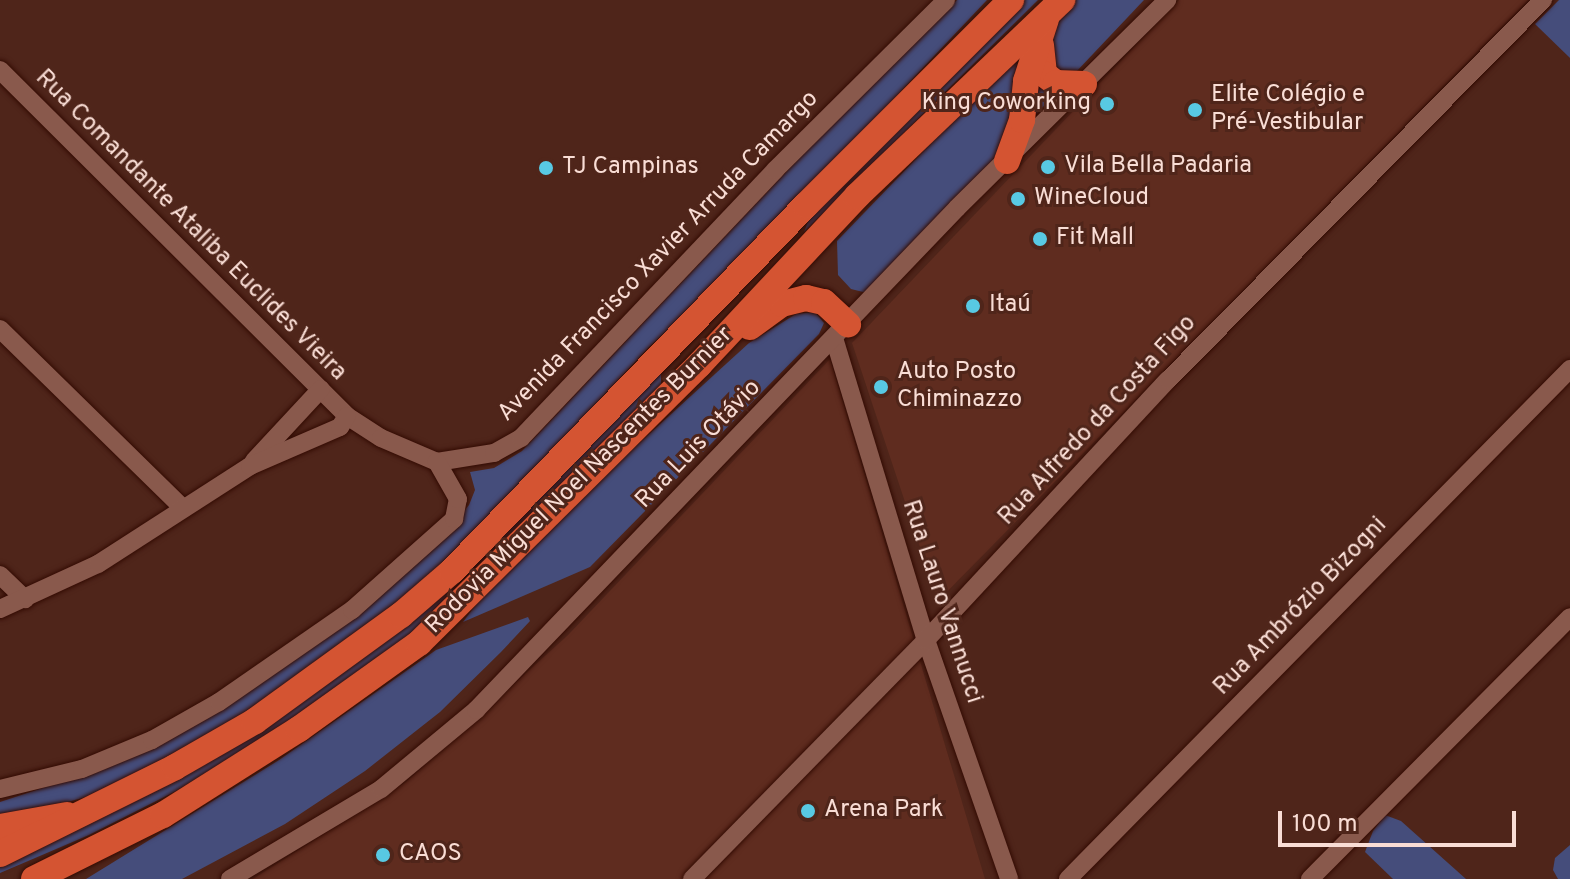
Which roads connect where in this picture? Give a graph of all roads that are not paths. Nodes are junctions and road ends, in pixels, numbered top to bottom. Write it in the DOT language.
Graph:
graph roads {
  1 [pos="946,0"];
  2 [pos="1167,0"];
  3 [pos="1543,0"];
  4 [pos="1002,6"];
  5 [pos="932,7"];
  6 [pos="1050,17"];
  7 [pos="0,70"];
  8 [pos="1084,84"];
  9 [pos="1007,161"];
  10 [pos="0,329"];
  11 [pos="841,331"];
  12 [pos="699,365"];
  13 [pos="1570,369"];
  14 [pos="321,389"];
  15 [pos="347,416"];
  16 [pos="437,462"];
  17 [pos="250,466"];
  18 [pos="183,508"];
  19 [pos="0,575"];
  20 [pos="25,599"];
  21 [pos="0,609"];
  22 [pos="1570,617"];
  23 [pos="926,640"];
  24 [pos="0,789"];
  25 [pos="83,814"];
  26 [pos="163,815"];
  27 [pos="0,827"];
  28 [pos="0,854"];
  29 [pos="34,879"];
  30 [pos="64,879"];
  31 [pos="230,879"];
  32 [pos="692,879"];
  33 [pos="1009,879"];
  34 [pos="1068,879"];
  35 [pos="1310,879"];
  1 -- 5 [label="street, Avenida Francisco Xavier Arruda Camargo"];
  2 -- 8 [label="street, Rua Luis Otávio"];
  3 -- 23 [label="street, Rua Alfredo da Costa Figo"];
  4 -- 25 [label="highway, Rodovia Miguel Noel Nascentes Burnier"];
  5 -- 16 [label="street, Avenida Francisco Xavier Arruda Camargo"];
  6 -- 8 [label="highway"];
  6 -- 9 [label="highway"];
  6 -- 12 [label="highway, Rodovia Miguel Noel Nascentes Burnier"];
  7 -- 14 [label="street, Rua Comandante Ataliba Euclides Vieira"];
  8 -- 9 [label="street, Rua Luis Otávio"];
  9 -- 11 [label="street, Rua Luis Otávio"];
  10 -- 18 [label="street"];
  11 -- 12 [label="highway"];
  11 -- 23 [label="street, Rua Lauro Vannucci"];
  11 -- 31 [label="street, Rua Luis Otávio"];
  12 -- 26 [label="highway, Rodovia Miguel Noel Nascentes Burnier"];
  13 -- 34 [label="street, Rua Ambrózio Bizogni"];
  14 -- 15 [label="street, Rua Comandante Ataliba Euclides Vieira"];
  14 -- 17 [label="street"];
  15 -- 16 [label="street, Rua Comandante Ataliba Euclides Vieira"];
  15 -- 17 [label="street"];
  16 -- 24 [label="street"];
  17 -- 18 [label="street"];
  18 -- 20 [label="street"];
  19 -- 20 [label="street"];
  20 -- 21 [label="street"];
  22 -- 35 [label="street"];
  23 -- 32 [label="street, Rua Alfredo da Costa Figo"];
  23 -- 33 [label="street, Rua Lauro Vannucci"];
  25 -- 27 [label="highway"];
  25 -- 28 [label="highway, Rodovia Miguel Noel Nascentes Burnier"];
  26 -- 29 [label="highway, Rodovia Miguel Noel Nascentes Burnier"];
  26 -- 30 [label="highway"];
}
